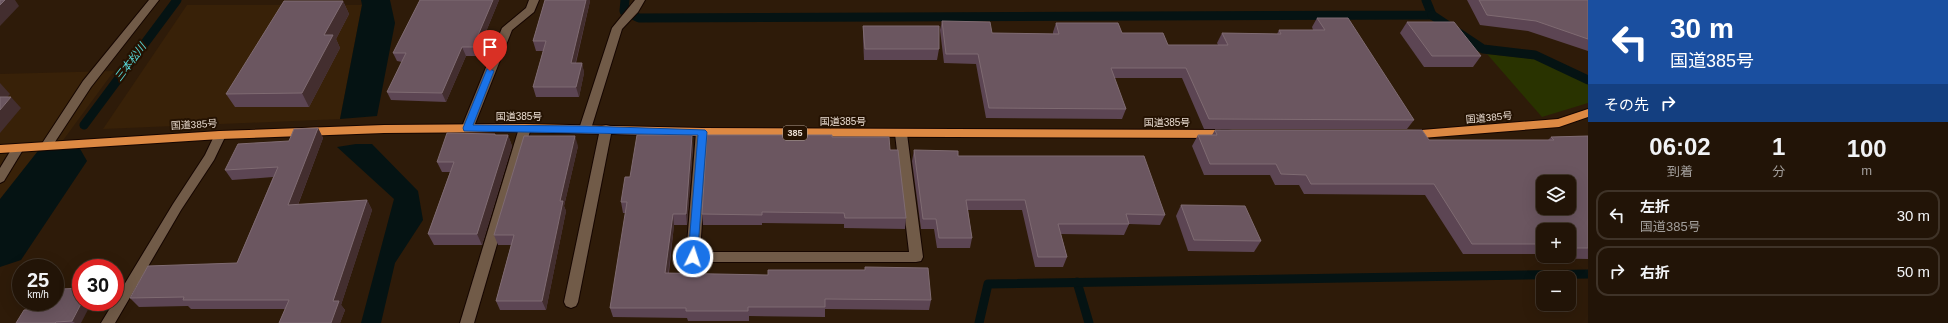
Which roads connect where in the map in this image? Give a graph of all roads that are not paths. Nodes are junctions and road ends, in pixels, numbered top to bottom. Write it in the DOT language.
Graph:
graph roads {
  1 [pos="154,0"];
  2 [pos="534,0"];
  3 [pos="640,0"];
  4 [pos="1588,112"];
  5 [pos="467,128"];
  6 [pos="525,128"];
  7 [pos="585,129"];
  8 [pos="606,129"];
  9 [pos="702,132"];
  10 [pos="901,134"];
  11 [pos="1243,134"];
  12 [pos="220,135"];
  13 [pos="1394,135"];
  14 [pos="47,145"];
  15 [pos="18,148"];
  16 [pos="0,149"];
  17 [pos="0,178"];
  18 [pos="571,302"];
  19 [pos="108,323"];
  20 [pos="467,323"];
  1 -- 14 [label="street"];
  2 -- 5 [label="street"];
  3 -- 7 [label="street"];
  4 -- 13 [label="highway, 国道385号"];
  5 -- 6 [label="highway, 国道385号 / 385"];
  5 -- 12 [label="highway, 国道385号 / 385"];
  6 -- 7 [label="highway, 国道385号 / 385"];
  6 -- 20 [label="street"];
  7 -- 8 [label="highway, 国道385号 / 385"];
  8 -- 9 [label="highway, 国道385号 / 385"];
  8 -- 18 [label="street"];
  9 -- 10 [label="highway, 国道385号 / 385"];
  9 -- 10 [label="street"];
  10 -- 11 [label="highway, 国道385号 / 385"];
  12 -- 14 [label="highway, 国道385号 / 385"];
  12 -- 19 [label="street"];
  14 -- 15 [label="highway, 国道385号 / 385"];
  15 -- 16 [label="highway, 国道385号 / 385"];
  15 -- 17 [label="street"];
}
